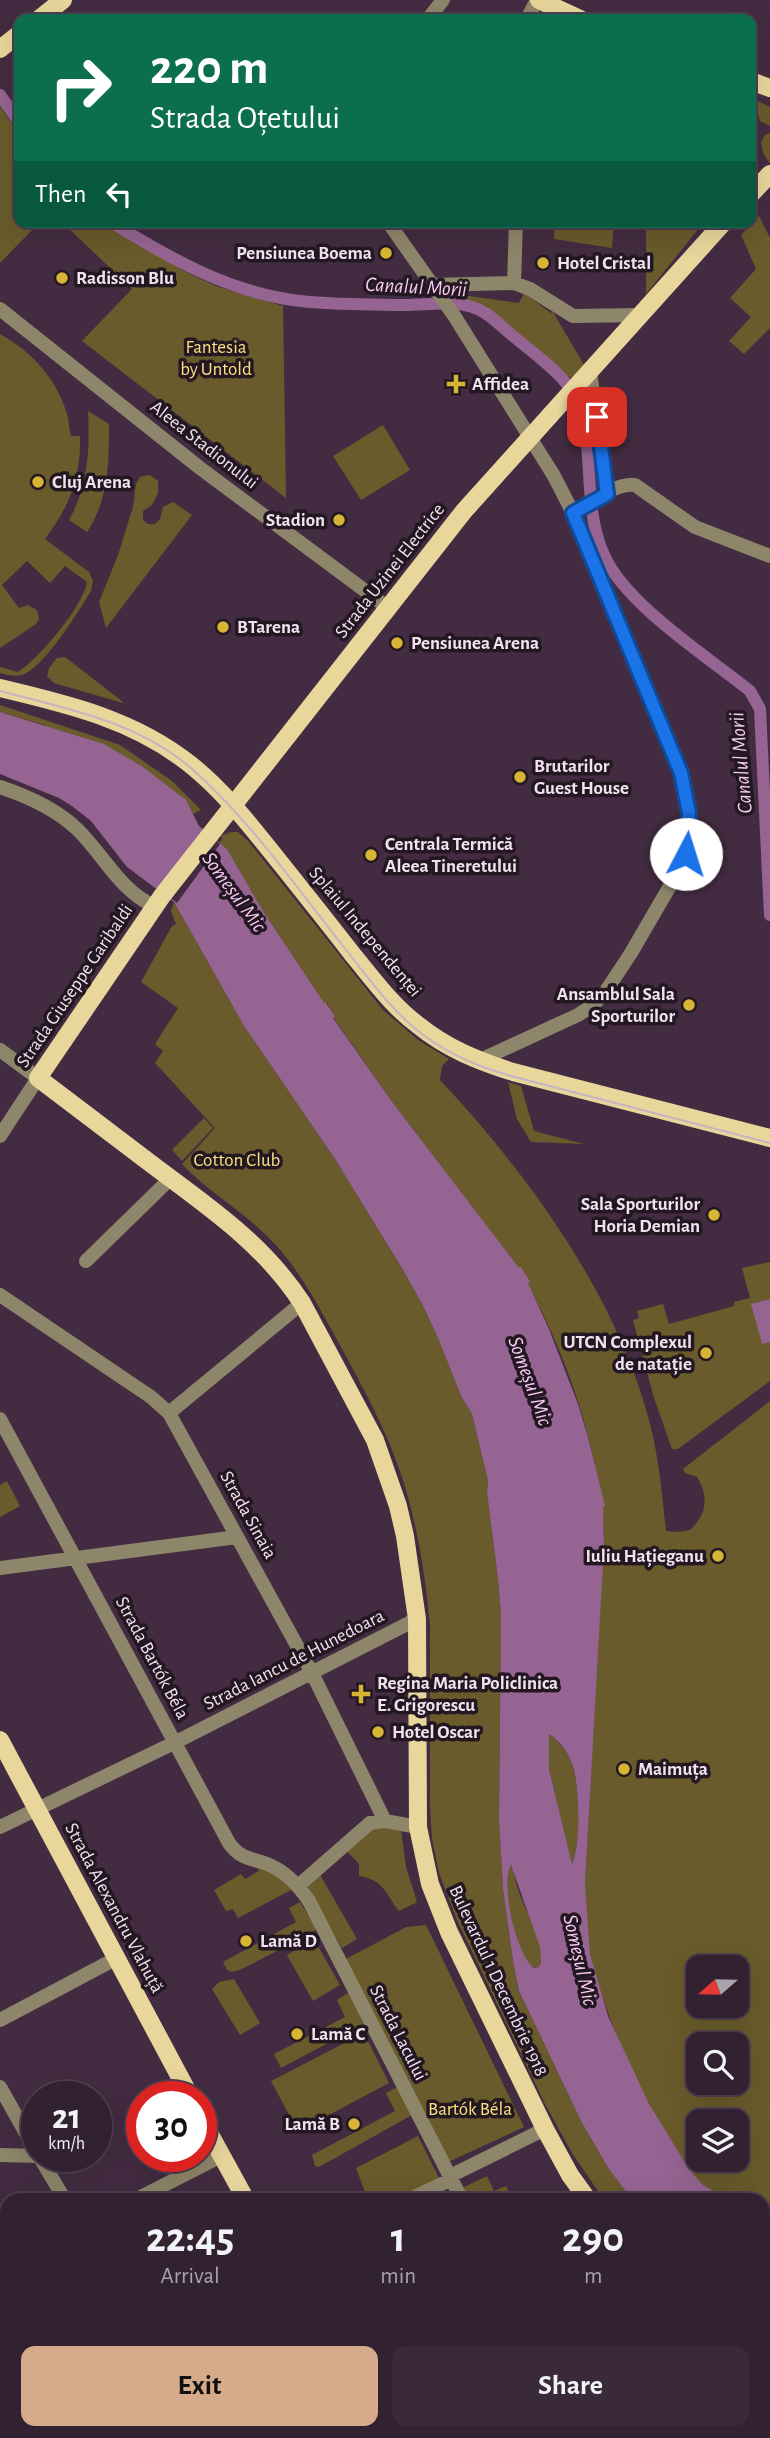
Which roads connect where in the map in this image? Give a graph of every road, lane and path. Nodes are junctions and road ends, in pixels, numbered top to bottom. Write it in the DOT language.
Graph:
graph roads {
  1 [pos="63,0"];
  2 [pos="443,0"];
  3 [pos="538,0"];
  4 [pos="45,14"];
  5 [pos="432,14"];
  6 [pos="569,14"];
  7 [pos="14,38"];
  8 [pos="0,49"];
  9 [pos="770,174"];
  10 [pos="756,189"];
  11 [pos="392,228"];
  12 [pos="516,228"];
  13 [pos="719,228"];
  14 [pos="514,282"];
  15 [pos="436,289"];
  16 [pos="0,309"];
  17 [pos="639,318"];
  18 [pos="578,385"];
  19 [pos="530,437"];
  20 [pos="603,461"];
  21 [pos="624,486"];
  22 [pos="603,496"];
  23 [pos="579,510"];
  24 [pos="770,556"];
  25 [pos="387,607"];
  26 [pos="0,688"];
  27 [pos="0,787"];
  28 [pos="232,805"];
  29 [pos="210,832"];
  30 [pos="158,901"];
  31 [pos="0,1050"];
  32 [pos="478,1061"];
  33 [pos="38,1078"];
  34 [pos="0,1136"];
  35 [pos="770,1138"];
  36 [pos="171,1178"];
  37 [pos="86,1261"];
  38 [pos="0,1295"];
  39 [pos="302,1303"];
  40 [pos="169,1413"];
  41 [pos="0,1419"];
  42 [pos="237,1537"];
  43 [pos="76,1557"];
  44 [pos="0,1568"];
  45 [pos="417,1619"];
  46 [pos="312,1672"];
  47 [pos="0,1740"];
  48 [pos="176,1742"];
  49 [pos="37,1809"];
  50 [pos="385,1821"];
  51 [pos="0,1827"];
  52 [pos="418,1827"];
  53 [pos="298,1886"];
  54 [pos="117,1958"];
  55 [pos="0,2020"];
  56 [pos="182,2081"];
  57 [pos="0,2087"];
  58 [pos="21,2125"];
  59 [pos="545,2129"];
  60 [pos="217,2148"];
  61 [pos="0,2155"];
  62 [pos="21,2155"];
  63 [pos="221,2156"];
  64 [pos="48,2172"];
  65 [pos="451,2177"];
  66 [pos="61,2193"];
  67 [pos="149,2193"];
  68 [pos="242,2193"];
  69 [pos="421,2193"];
  70 [pos="459,2193"];
  71 [pos="583,2193"];
  1 -- 4 [label="main road"];
  2 -- 5 [label="street"];
  3 -- 6 [label="main road"];
  7 -- 8 [label="main road"];
  9 -- 10 [label="main road"];
  11 -- 15 [label="street"];
  12 -- 14 [label="street"];
  13 -- 17 [label="main road, Strada Uzinei Electrice"];
  14 -- 15 [label="street"];
  14 -- 17 [label="street"];
  15 -- 19 [label="street"];
  16 -- 25 [label="street, Aleea Stadionului"];
  17 -- 18 [label="main road, Strada Uzinei Electrice"];
  18 -- 19 [label="main road, Strada Uzinei Electrice"];
  18 -- 20 [label="street"];
  19 -- 23 [label="street"];
  19 -- 25 [label="main road, Strada Uzinei Electrice"];
  20 -- 21 [label="street"];
  20 -- 22 [label="street"];
  21 -- 22 [label="street"];
  21 -- 24 [label="street"];
  22 -- 23 [label="street"];
  23 -- 32 [label="street"];
  25 -- 28 [label="main road, Strada Uzinei Electrice"];
  26 -- 28 [label="main road, Splaiul Independenței"];
  27 -- 30 [label="street"];
  28 -- 29 [label="main road, Strada Uzinei Electrice"];
  28 -- 32 [label="main road, Splaiul Independenței"];
  29 -- 30 [label="main road, Strada Giuseppe Garibaldi"];
  30 -- 33 [label="main road, Strada Giuseppe Garibaldi"];
  31 -- 33 [label="street, Bulevardul 1 Decembrie 1918"];
  32 -- 35 [label="main road, Splaiul Independenței"];
  33 -- 34 [label="street, Strada Giuseppe Garibaldi"];
  33 -- 36 [label="main road, Bulevardul 1 Decembrie 1918"];
  36 -- 37 [label="street"];
  36 -- 39 [label="main road, Bulevardul 1 Decembrie 1918"];
  38 -- 40 [label="street, Strada Sinaia"];
  39 -- 40 [label="street"];
  39 -- 45 [label="main road, Bulevardul 1 Decembrie 1918"];
  40 -- 42 [label="street, Strada Sinaia"];
  41 -- 43 [label="street, Strada Bartók Béla"];
  42 -- 43 [label="street"];
  42 -- 46 [label="street, Strada Sinaia"];
  43 -- 44 [label="street"];
  43 -- 48 [label="street, Strada Bartók Béla"];
  45 -- 46 [label="street, Strada Iancu de Hunedoara"];
  45 -- 52 [label="main road, Bulevardul 1 Decembrie 1918"];
  46 -- 48 [label="street, Strada Iancu de Hunedoara"];
  46 -- 50 [label="street, Strada Sinaia"];
  47 -- 49 [label="main road, Strada Alexandru Vlahuță"];
  48 -- 49 [label="street, Strada Iancu de Hunedoara"];
  48 -- 53 [label="street, Strada Bartók Béla"];
  49 -- 51 [label="street, Strada Iancu de Hunedoara"];
  49 -- 54 [label="main road, Strada Alexandru Vlahuță"];
  50 -- 52 [label="street"];
  50 -- 53 [label="street"];
  52 -- 59 [label="main road, Bulevardul 1 Decembrie 1918"];
  53 -- 65 [label="street, Strada Lacului"];
  54 -- 55 [label="street"];
  54 -- 56 [label="main road, Strada Alexandru Vlahuță"];
  57 -- 58 [label="street"];
  59 -- 65 [label="street"];
  59 -- 71 [label="main road, Bulevardul 1 Decembrie 1918"];
  60 -- 63 [label="main road"];
  61 -- 62 [label="street"];
  63 -- 67 [label="street"];
  63 -- 68 [label="main road"];
  64 -- 66 [label="street"];
  65 -- 69 [label="street"];
  65 -- 70 [label="street, Strada Lacului"];
}
